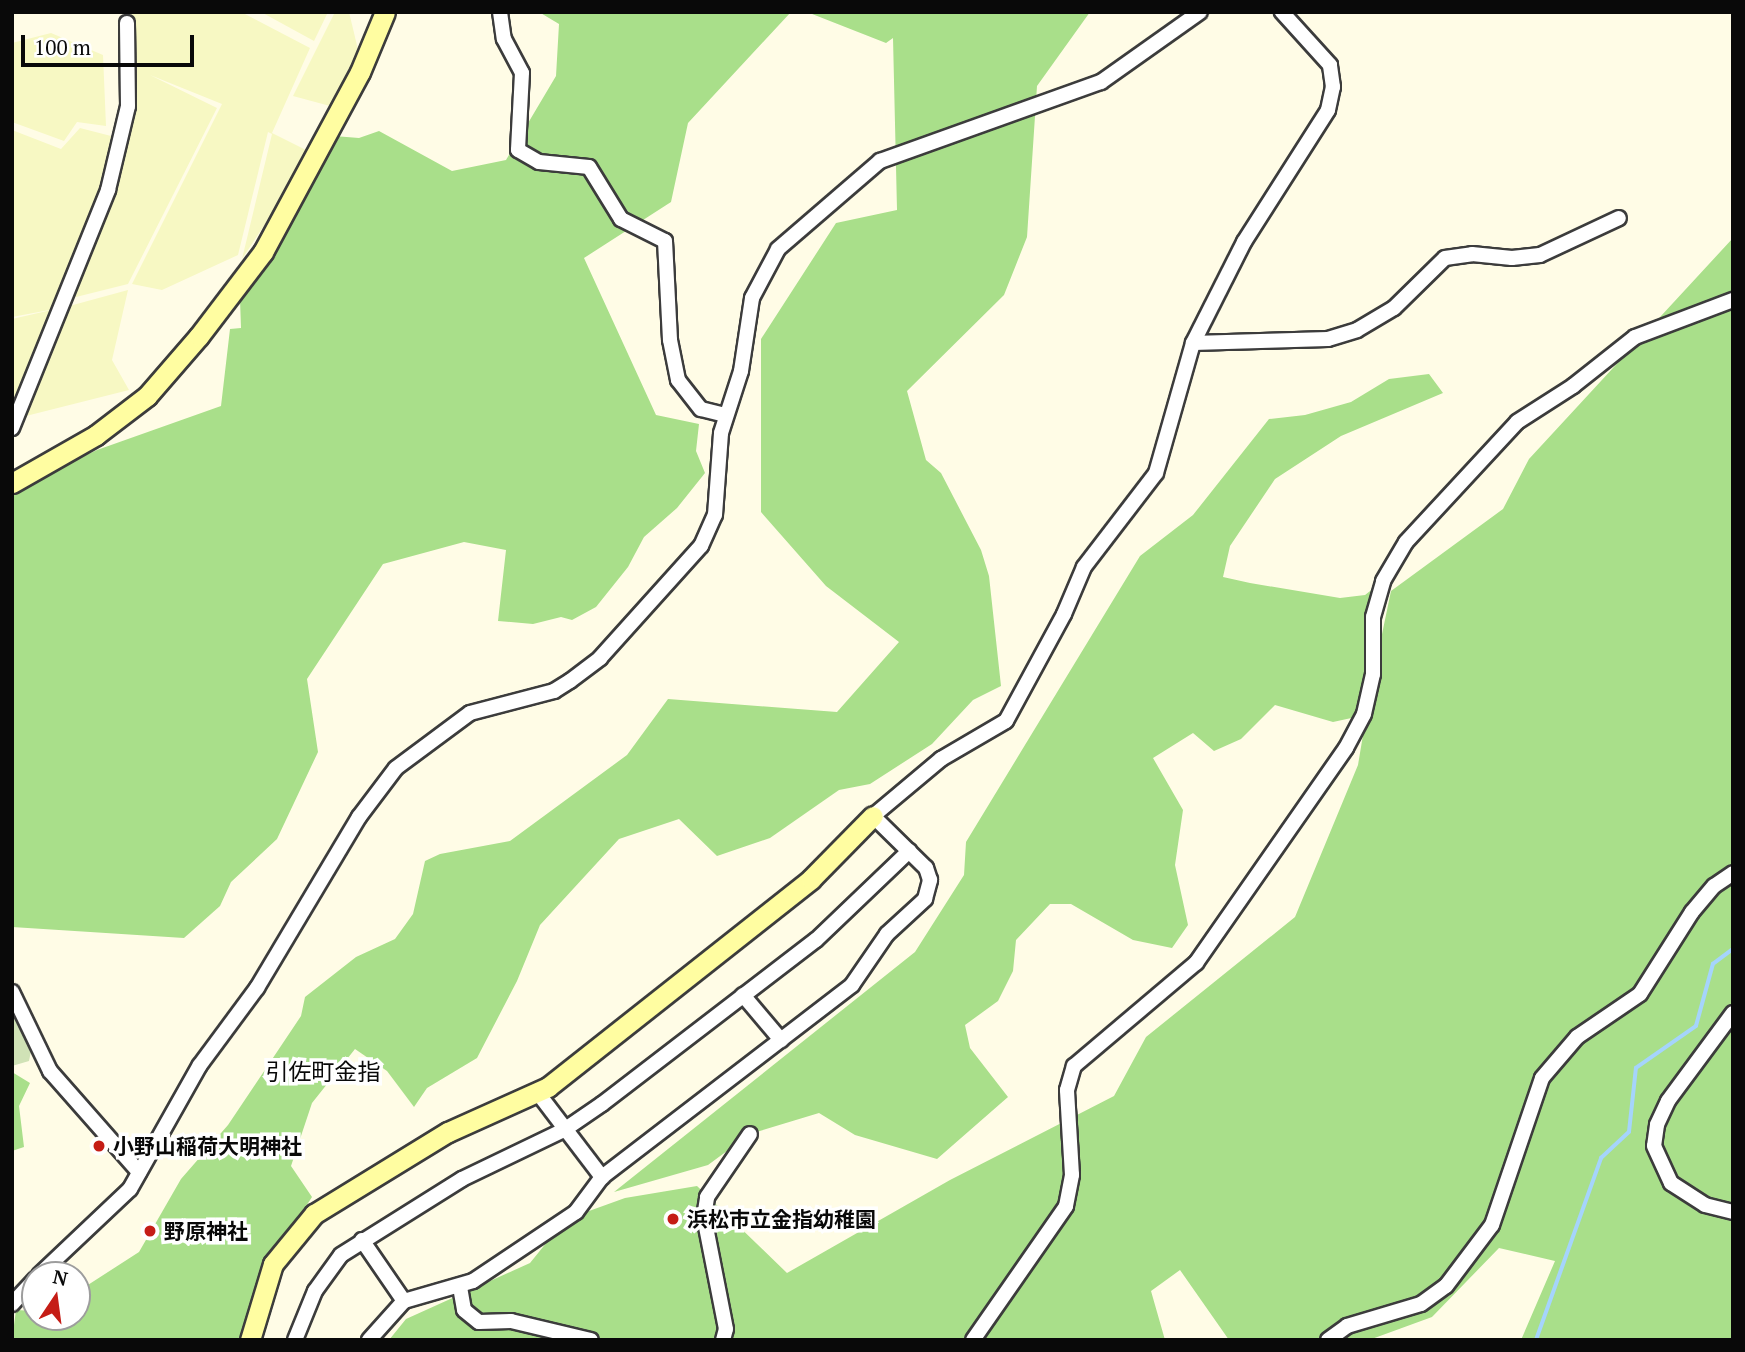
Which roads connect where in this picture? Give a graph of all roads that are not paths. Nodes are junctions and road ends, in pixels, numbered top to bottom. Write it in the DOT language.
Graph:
graph roads {
  1 [pos="385,12"];
  2 [pos="500,12"];
  3 [pos="1200,12"];
  4 [pos="1282,12"];
  5 [pos="127,23"];
  6 [pos="1619,218"];
  7 [pos="1733,300"];
  8 [pos="1193,343"];
  9 [pos="725,415"];
  10 [pos="12,428"];
  11 [pos="12,483"];
  12 [pos="873,816"];
  13 [pos="909,851"];
  14 [pos="1733,873"];
  15 [pos="12,992"];
  16 [pos="743,995"];
  17 [pos="1733,1013"];
  18 [pos="781,1040"];
  19 [pos="538,1093"];
  20 [pos="564,1130"];
  21 [pos="750,1134"];
  22 [pos="139,1172"];
  23 [pos="602,1177"];
  24 [pos="1733,1212"];
  25 [pos="362,1240"];
  26 [pos="54,1261"];
  27 [pos="460,1287"];
  28 [pos="404,1301"];
  29 [pos="250,1340"];
  30 [pos="295,1340"];
  31 [pos="369,1340"];
  32 [pos="591,1340"];
  33 [pos="723,1340"];
  34 [pos="973,1340"];
  35 [pos="1328,1340"];
  1 -- 11 [label="street"];
  2 -- 9 [label="street"];
  3 -- 9 [label="street"];
  4 -- 8 [label="street"];
  5 -- 10 [label="street"];
  6 -- 8 [label="street"];
  7 -- 34 [label="street"];
  8 -- 12 [label="street"];
  9 -- 22 [label="street"];
  12 -- 13 [label="street"];
  12 -- 19 [label="street"];
  13 -- 16 [label="street"];
  13 -- 18 [label="street"];
  14 -- 35 [label="street"];
  15 -- 22 [label="street"];
  16 -- 18 [label="street"];
  16 -- 20 [label="street"];
  17 -- 24 [label="street"];
  18 -- 23 [label="street"];
  19 -- 20 [label="street"];
  19 -- 29 [label="street"];
  20 -- 23 [label="street"];
  20 -- 25 [label="street"];
  21 -- 33 [label="street"];
  22 -- 26 [label="street"];
  23 -- 27 [label="street"];
  25 -- 28 [label="street"];
  25 -- 30 [label="street"];
  27 -- 28 [label="street"];
  27 -- 32 [label="street"];
  28 -- 31 [label="street"];
}
